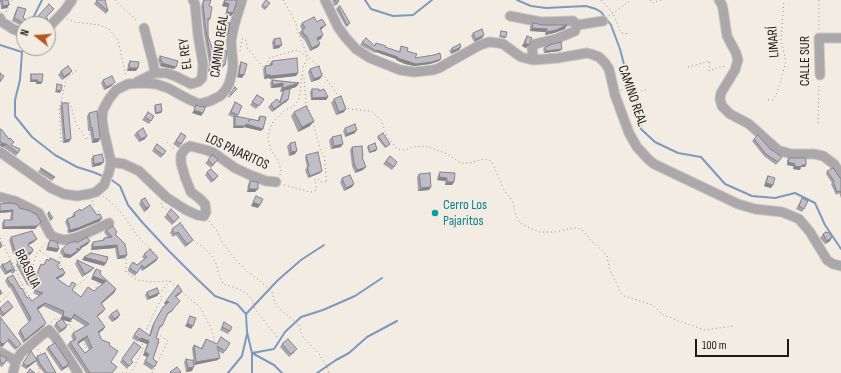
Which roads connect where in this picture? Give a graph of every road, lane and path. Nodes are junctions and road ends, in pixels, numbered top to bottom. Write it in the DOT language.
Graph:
graph roads {
  1 [pos="12,0"];
  2 [pos="72,0"];
  3 [pos="115,0"];
  4 [pos="193,0"];
  5 [pos="242,0"];
  6 [pos="283,0"];
  7 [pos="325,0"];
  8 [pos="601,0"];
  9 [pos="631,0"];
  10 [pos="650,0"];
  11 [pos="661,0"];
  12 [pos="719,0"];
  13 [pos="784,0"];
  14 [pos="819,0"];
  15 [pos="613,13"];
  16 [pos="60,16"];
  17 [pos="510,16"];
  18 [pos="1,20"];
  19 [pos="56,20"];
  20 [pos="603,22"];
  21 [pos="577,25"];
  22 [pos="144,28"];
  23 [pos="16,30"];
  24 [pos="628,34"];
  25 [pos="819,38"];
  26 [pos="841,38"];
  27 [pos="240,52"];
  28 [pos="309,58"];
  29 [pos="534,60"];
  30 [pos="688,67"];
  31 [pos="79,70"];
  32 [pos="155,73"];
  33 [pos="302,75"];
  34 [pos="820,75"];
  35 [pos="731,77"];
  36 [pos="130,84"];
  37 [pos="648,89"];
  38 [pos="623,91"];
  39 [pos="768,100"];
  40 [pos="342,101"];
  41 [pos="62,102"];
  42 [pos="344,104"];
  43 [pos="818,123"];
  44 [pos="90,133"];
  45 [pos="61,142"];
  46 [pos="0,152"];
  47 [pos="111,162"];
  48 [pos="841,175"];
  49 [pos="276,182"];
  50 [pos="93,193"];
  51 [pos="0,197"];
  52 [pos="160,202"];
  53 [pos="172,213"];
  54 [pos="175,215"];
  55 [pos="204,216"];
  56 [pos="109,223"];
  57 [pos="54,237"];
  58 [pos="0,238"];
  59 [pos="65,240"];
  60 [pos="40,250"];
  61 [pos="126,253"];
  62 [pos="159,257"];
  63 [pos="60,261"];
  64 [pos="841,266"];
  65 [pos="33,271"];
  66 [pos="63,273"];
  67 [pos="89,275"];
  68 [pos="28,280"];
  69 [pos="170,280"];
  70 [pos="99,282"];
  71 [pos="22,285"];
  72 [pos="0,290"];
  73 [pos="72,294"];
  74 [pos="91,295"];
  75 [pos="6,296"];
  76 [pos="30,298"];
  77 [pos="0,302"];
  78 [pos="75,317"];
  79 [pos="56,318"];
  80 [pos="69,325"];
  81 [pos="734,326"];
  82 [pos="76,331"];
  83 [pos="153,334"];
  84 [pos="144,337"];
  85 [pos="277,337"];
  86 [pos="83,340"];
  87 [pos="142,340"];
  88 [pos="33,342"];
  89 [pos="214,344"];
  90 [pos="0,352"];
  91 [pos="80,352"];
  92 [pos="34,358"];
  93 [pos="45,358"];
  94 [pos="16,361"];
  95 [pos="12,373"];
  96 [pos="38,373"];
  97 [pos="78,373"];
  98 [pos="122,373"];
  99 [pos="152,373"];
  100 [pos="329,373"];
  1 -- 18 [label="path"];
  2 -- 16 [label="street"];
  3 -- 22 [label="path"];
  4 -- 32 [label="street, EL REY"];
  5 -- 36 [label="street, CAMINO REAL"];
  6 -- 28 [label="path"];
  7 -- 29 [label="street, CAMINO REAL"];
  8 -- 15 [label="path"];
  9 -- 15 [label="path"];
  10 -- 11 [label="path"];
  12 -- 35 [label="street"];
  13 -- 39 [label="path, LIMARÍ"];
  14 -- 25 [label="path, CALLE SUR"];
  15 -- 24 [label="path"];
  16 -- 19 [label="street"];
  16 -- 36 [label="path"];
  17 -- 21 [label="street"];
  18 -- 23 [label="street"];
  20 -- 21 [label="street"];
  21 -- 29 [label="street"];
  22 -- 32 [label="street"];
  25 -- 26 [label="street"];
  25 -- 34 [label="street, CALLE SUR"];
  27 -- 28 [label="path"];
  28 -- 33 [label="path"];
  28 -- 40 [label="path"];
  29 -- 64 [label="street, CAMINO REAL"];
  30 -- 35 [label="path"];
  31 -- 41 [label="path"];
  32 -- 36 [label="street"];
  33 -- 49 [label="path"];
  33 -- 49 [label="path"];
  34 -- 43 [label="path, CALLE SUR"];
  35 -- 48 [label="street"];
  36 -- 47 [label="street"];
  37 -- 38 [label="path"];
  41 -- 44 [label="path"];
  41 -- 45 [label="path"];
  42 -- 81 [label="path"];
  46 -- 50 [label="street"];
  47 -- 50 [label="street"];
  47 -- 55 [label="street"];
  49 -- 55 [label="street, LOS PAJARITOS"];
  50 -- 56 [label="path"];
  50 -- 62 [label="path"];
  51 -- 57 [label="street"];
  52 -- 53 [label="path"];
  54 -- 85 [label="path"];
  55 -- 100 [label="path"];
  56 -- 59 [label="street"];
  57 -- 59 [label="street"];
  57 -- 60 [label="path"];
  58 -- 71 [label="path, BRASILIA"];
  59 -- 63 [label="path"];
  60 -- 63 [label="path"];
  60 -- 65 [label="path"];
  61 -- 69 [label="path"];
  63 -- 66 [label="path"];
  67 -- 73 [label="path"];
  68 -- 71 [label="path"];
  69 -- 84 [label="path"];
  69 -- 89 [label="path"];
  70 -- 74 [label="path"];
  71 -- 75 [label="path"];
  71 -- 76 [label="path, BRASILIA"];
  72 -- 75 [label="path"];
  75 -- 77 [label="path"];
  78 -- 80 [label="path"];
  79 -- 80 [label="path"];
  80 -- 82 [label="path"];
  83 -- 99 [label="path"];
  86 -- 91 [label="path"];
  87 -- 98 [label="path"];
  88 -- 93 [label="path"];
  88 -- 94 [label="street"];
  88 -- 97 [label="street"];
  90 -- 94 [label="street"];
  92 -- 96 [label="path"];
  94 -- 95 [label="street"];
}
